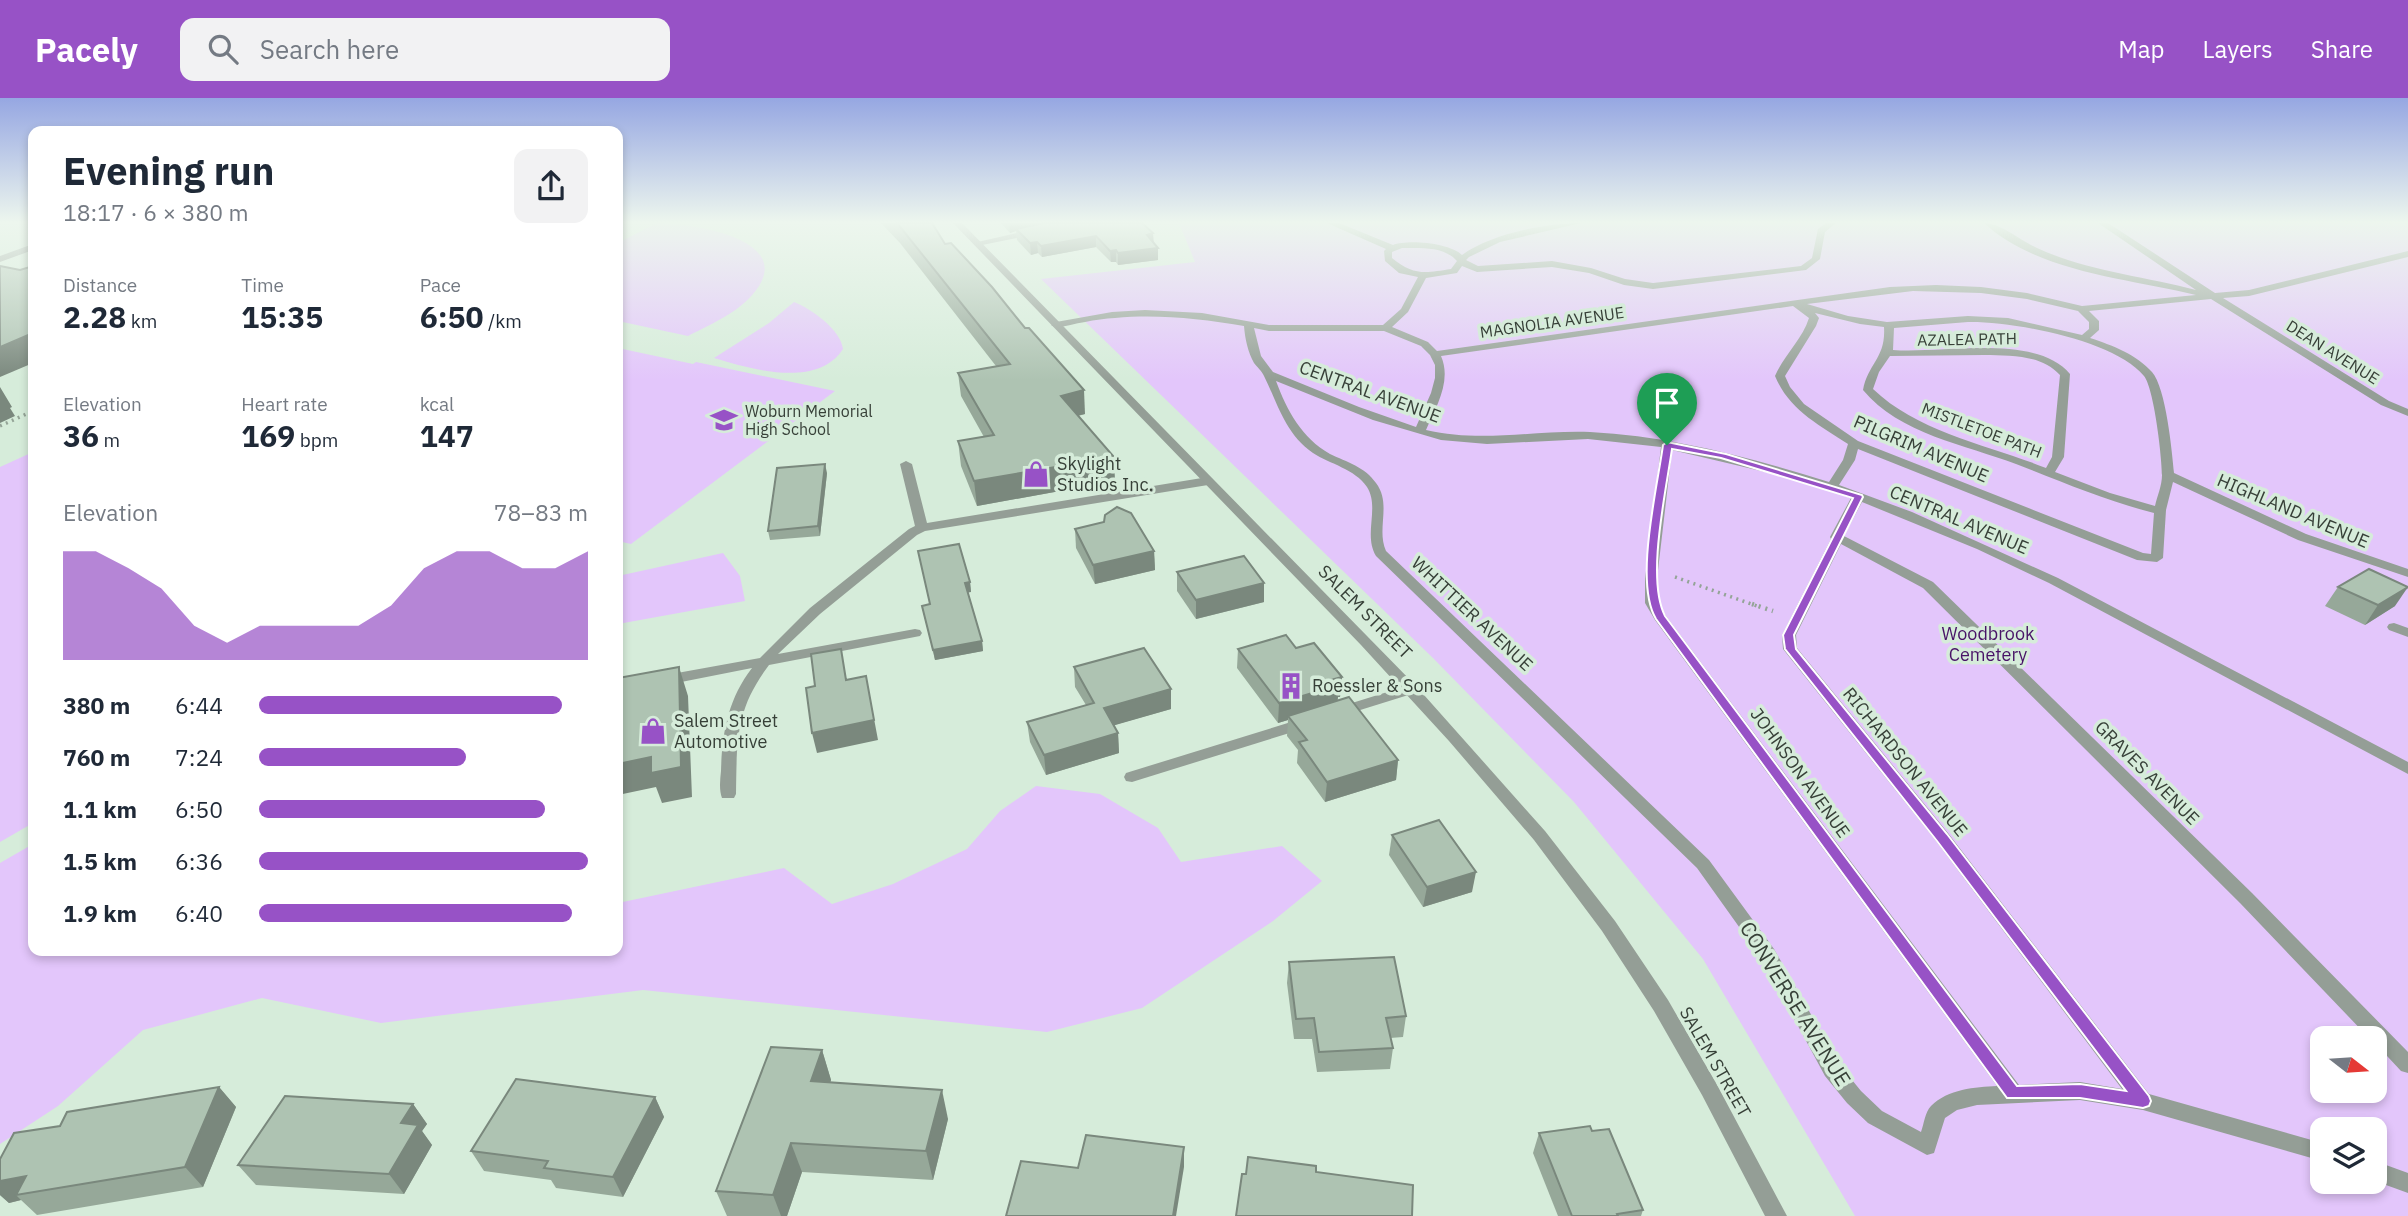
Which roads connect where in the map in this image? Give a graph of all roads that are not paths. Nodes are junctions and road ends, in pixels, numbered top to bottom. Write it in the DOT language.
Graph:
graph roads {
  1 [pos="1008,275"];
  2 [pos="1417,275"];
  3 [pos="1428,275"];
  4 [pos="1604,275"];
  5 [pos="1749,275"];
  6 [pos="2122,275"];
  7 [pos="2179,275"];
  8 [pos="2322,275"];
  9 [pos="1423,276"];
  10 [pos="2213,298"];
  11 [pos="1796,304"];
  12 [pos="2081,309"];
  13 [pos="1056,325"];
  14 [pos="1249,325"];
  15 [pos="1889,325"];
  16 [pos="1385,328"];
  17 [pos="2083,339"];
  18 [pos="1888,353"];
  19 [pos="1437,354"];
  20 [pos="1268,373"];
  21 [pos="2408,413"];
  22 [pos="1420,430"];
  23 [pos="1854,443"];
  24 [pos="1667,445"];
  25 [pos="906,464"];
  26 [pos="2049,473"];
  27 [pos="2168,475"];
  28 [pos="1208,481"];
  29 [pos="1832,487"];
  30 [pos="1858,497"];
  31 [pos="2160,511"];
  32 [pos="922,528"];
  33 [pos="1836,537"];
  34 [pos="2408,573"];
  35 [pos="2394,627"];
  36 [pos="915,633"];
  37 [pos="2408,633"];
  38 [pos="762,662"];
  39 [pos="657,682"];
  40 [pos="1413,689"];
  41 [pos="2408,769"];
  42 [pos="1132,777"];
  43 [pos="728,793"];
  44 [pos="1703,864"];
  45 [pos="2408,1065"];
  46 [pos="2012,1093"];
  47 [pos="2143,1101"];
  48 [pos="2310,1149"];
  49 [pos="2387,1175"];
  50 [pos="2408,1183"];
  51 [pos="1776,1216"];
  1 -- 13 [label="street, SALEM STREET"];
  2 -- 9 [label="street"];
  3 -- 9 [label="street"];
  4 -- 5 [label="street"];
  6 -- 10 [label="street"];
  7 -- 10 [label="street, DEAN AVENUE"];
  8 -- 10 [label="street, MAGNOLIA AVENUE"];
  9 -- 16 [label="street"];
  10 -- 12 [label="street, MAGNOLIA AVENUE"];
  10 -- 21 [label="street, DEAN AVENUE"];
  11 -- 12 [label="street, MAGNOLIA AVENUE"];
  11 -- 15 [label="street"];
  11 -- 19 [label="street, MAGNOLIA AVENUE"];
  11 -- 23 [label="street, PILGRIM AVENUE"];
  12 -- 17 [label="street"];
  13 -- 14 [label="street"];
  13 -- 28 [label="street, SALEM STREET"];
  14 -- 16 [label="street"];
  14 -- 20 [label="street"];
  15 -- 17 [label="street"];
  15 -- 18 [label="street"];
  16 -- 19 [label="street"];
  17 -- 27 [label="street"];
  18 -- 26 [label="street, MISTLETOE PATH"];
  18 -- 26 [label="street, AZALEA PATH"];
  19 -- 22 [label="street"];
  20 -- 22 [label="street, CENTRAL AVENUE"];
  20 -- 44 [label="street, WHITTIER AVENUE"];
  22 -- 24 [label="street, CENTRAL AVENUE"];
  23 -- 29 [label="street"];
  23 -- 31 [label="street, PILGRIM AVENUE"];
  24 -- 29 [label="street, CENTRAL AVENUE"];
  24 -- 46 [label="street, JOHNSON AVENUE"];
  25 -- 32 [label="street"];
  26 -- 31 [label="street, MISTLETOE PATH"];
  27 -- 31 [label="street"];
  27 -- 34 [label="street, HIGHLAND AVENUE"];
  28 -- 32 [label="street"];
  28 -- 40 [label="street, SALEM STREET"];
  29 -- 30 [label="street, CENTRAL AVENUE"];
  30 -- 33 [label="street, RICHARDSON AVENUE"];
  30 -- 41 [label="street, CENTRAL AVENUE"];
  32 -- 38 [label="street"];
  33 -- 45 [label="street, GRAVES AVENUE"];
  33 -- 47 [label="street, RICHARDSON AVENUE"];
  35 -- 37 [label="street"];
  36 -- 38 [label="street"];
  38 -- 39 [label="street"];
  38 -- 43 [label="street"];
  40 -- 42 [label="street"];
  40 -- 51 [label="street, SALEM STREET"];
  44 -- 46 [label="street, CONVERSE AVENUE"];
  46 -- 47 [label="street, CONVERSE AVENUE"];
  47 -- 48 [label="street, CONVERSE AVENUE"];
  49 -- 50 [label="street"];
}
